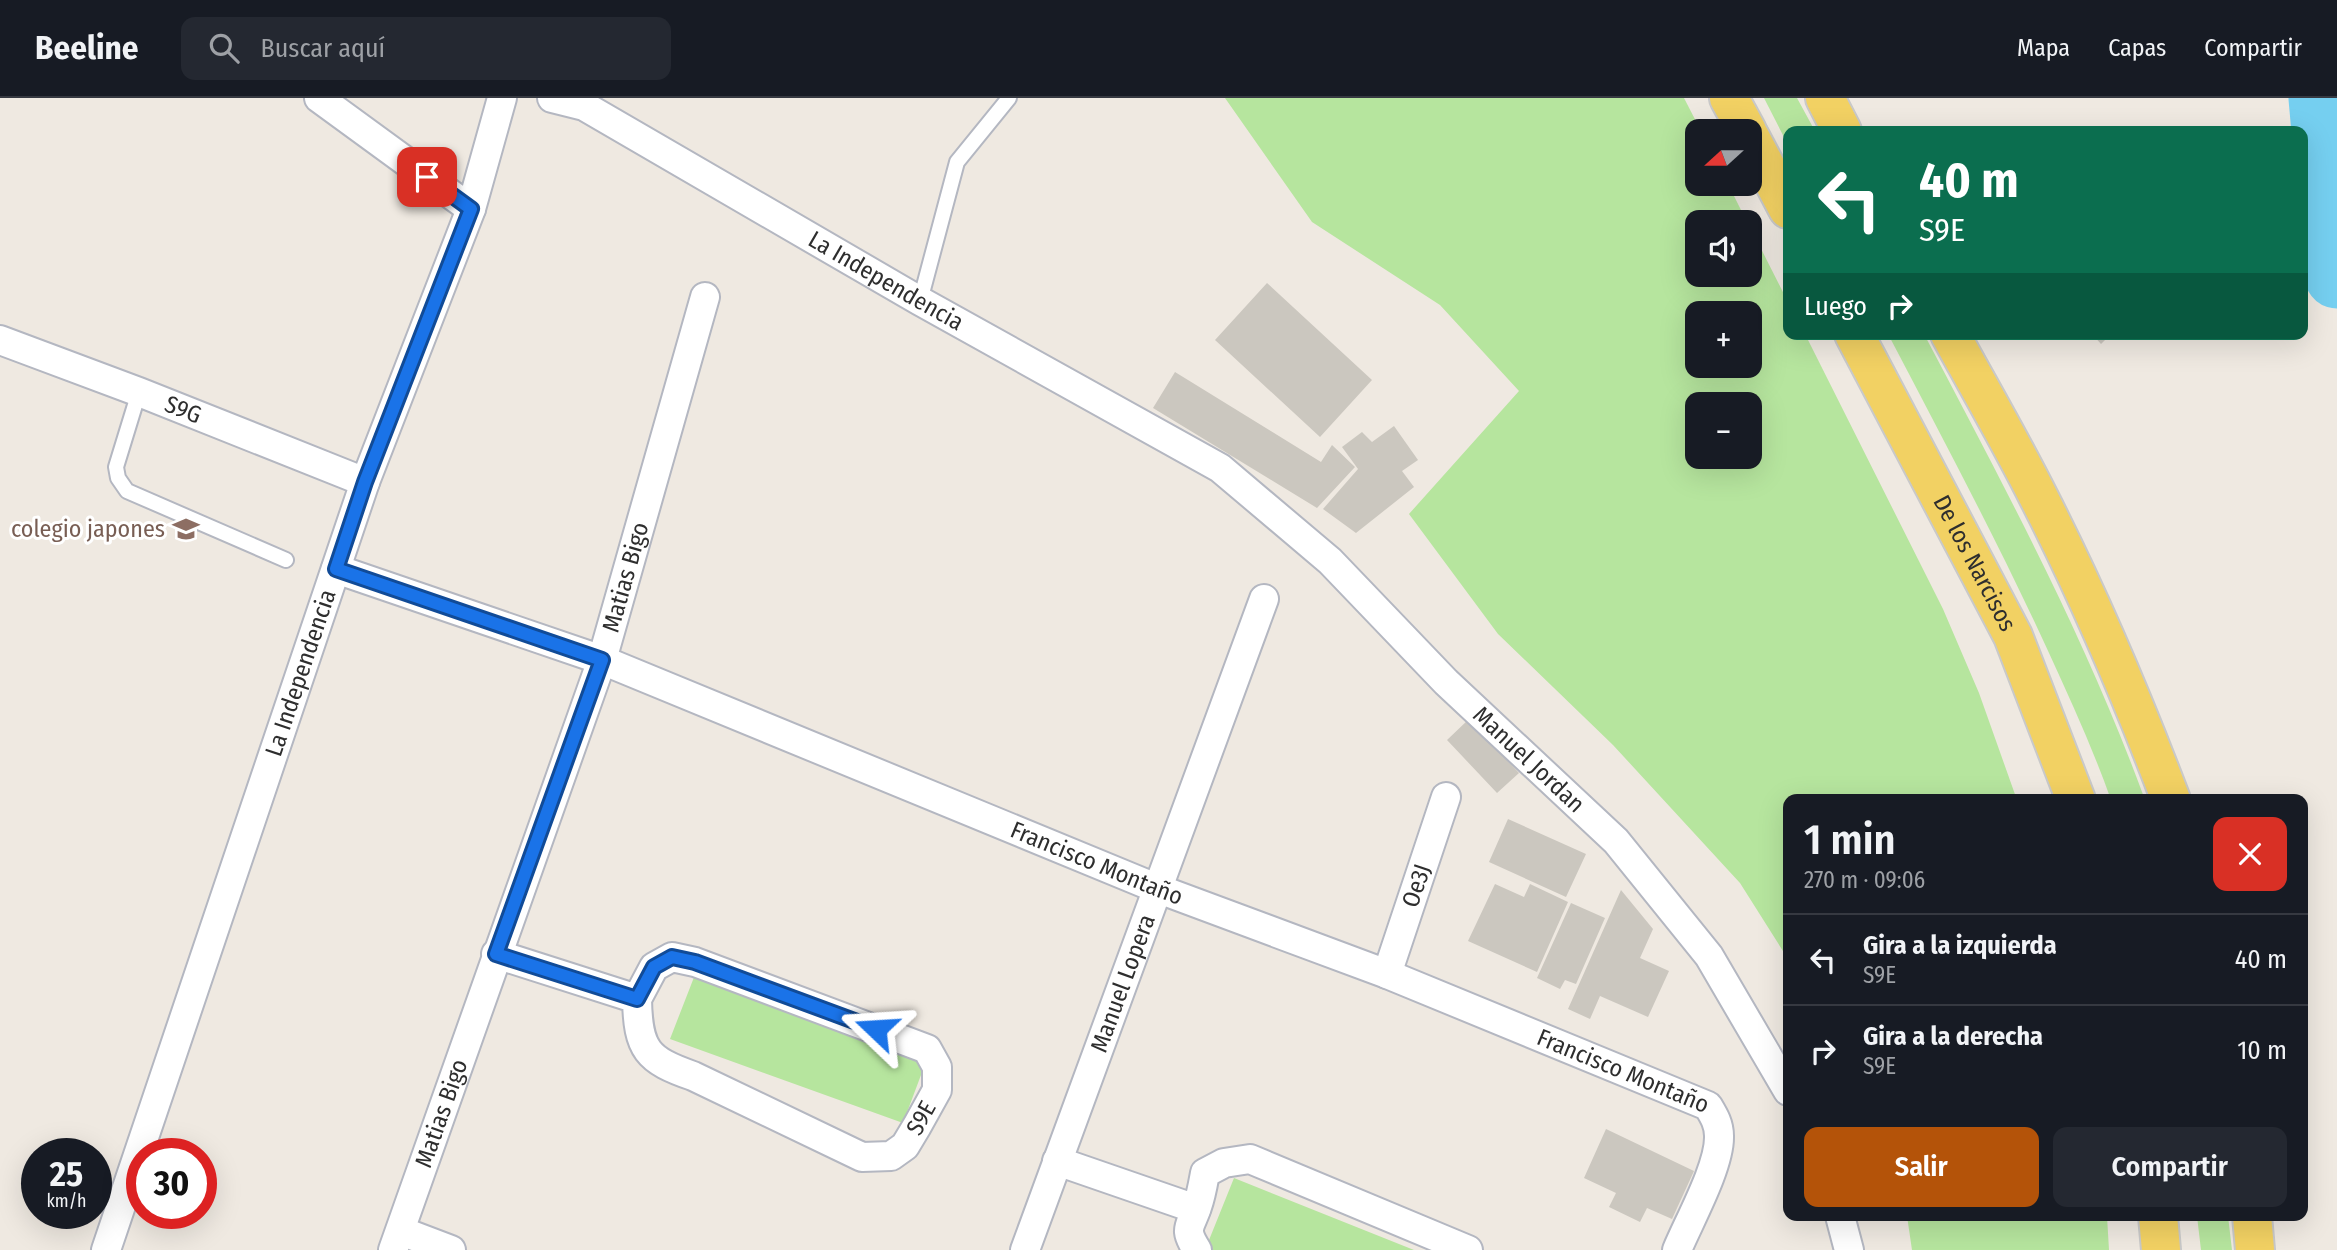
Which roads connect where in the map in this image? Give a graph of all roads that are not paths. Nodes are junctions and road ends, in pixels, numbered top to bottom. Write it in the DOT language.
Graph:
graph roads {
  1 [pos="319,98"];
  2 [pos="502,98"];
  3 [pos="552,98"];
  4 [pos="1009,98"];
  5 [pos="1729,98"];
  6 [pos="1825,98"];
  7 [pos="1740,119"];
  8 [pos="1839,126"];
  9 [pos="1762,160"];
  10 [pos="1783,200"];
  11 [pos="471,209"];
  12 [pos="705,297"];
  13 [pos="920,301"];
  14 [pos="1857,340"];
  15 [pos="1953,340"];
  16 [pos="0,341"];
  17 [pos="139,392"];
  18 [pos="1220,468"];
  19 [pos="365,482"];
  20 [pos="286,560"];
  21 [pos="336,569"];
  22 [pos="1265,599"];
  23 [pos="602,660"];
  24 [pos="2074,794"];
  25 [pos="2169,794"];
  26 [pos="1446,797"];
  27 [pos="1157,888"];
  28 [pos="496,954"];
  29 [pos="1387,974"];
  30 [pos="637,999"];
  31 [pos="1783,1082"];
  32 [pos="1057,1161"];
  33 [pos="1196,1209"];
  34 [pos="1841,1221"];
  35 [pos="2158,1221"];
  36 [pos="2252,1221"];
  37 [pos="397,1240"];
  38 [pos="106,1250"];
  39 [pos="451,1250"];
  40 [pos="1026,1250"];
  41 [pos="1197,1250"];
  42 [pos="1468,1250"];
  43 [pos="1677,1250"];
  44 [pos="1849,1250"];
  45 [pos="2161,1250"];
  46 [pos="2255,1250"];
  1 -- 11 [label="street"];
  2 -- 11 [label="street, La Independencia"];
  3 -- 13 [label="street, La Independencia"];
  4 -- 13 [label="lane"];
  5 -- 7 [label="main road"];
  6 -- 8 [label="main road"];
  9 -- 10 [label="main road"];
  11 -- 19 [label="street, La Independencia"];
  12 -- 23 [label="street, Matias Bigo"];
  13 -- 18 [label="street, La Independencia"];
  14 -- 24 [label="main road, De los Narcisos"];
  15 -- 25 [label="main road"];
  16 -- 17 [label="street, S9G"];
  17 -- 19 [label="street, S9G"];
  17 -- 20 [label="lane"];
  18 -- 31 [label="street, Manuel Jordan"];
  19 -- 21 [label="street, La Independencia"];
  21 -- 23 [label="street, Francisco Montaño"];
  21 -- 38 [label="street, La Independencia"];
  22 -- 27 [label="street, Manuel Lopera"];
  23 -- 27 [label="street, Francisco Montaño"];
  23 -- 28 [label="street, Matias Bigo"];
  26 -- 29 [label="street, Oe3J"];
  27 -- 29 [label="street, Francisco Montaño"];
  27 -- 32 [label="street, Manuel Lopera"];
  28 -- 30 [label="street"];
  28 -- 37 [label="street, Matias Bigo"];
  29 -- 43 [label="street, Francisco Montaño"];
  30 -- 30 [label="street, S9E"];
  32 -- 33 [label="street"];
  32 -- 40 [label="street, Manuel Lopera"];
  33 -- 41 [label="street"];
  33 -- 42 [label="street"];
  34 -- 44 [label="street"];
  35 -- 45 [label="main road"];
  36 -- 46 [label="main road"];
  37 -- 39 [label="street"];
}
